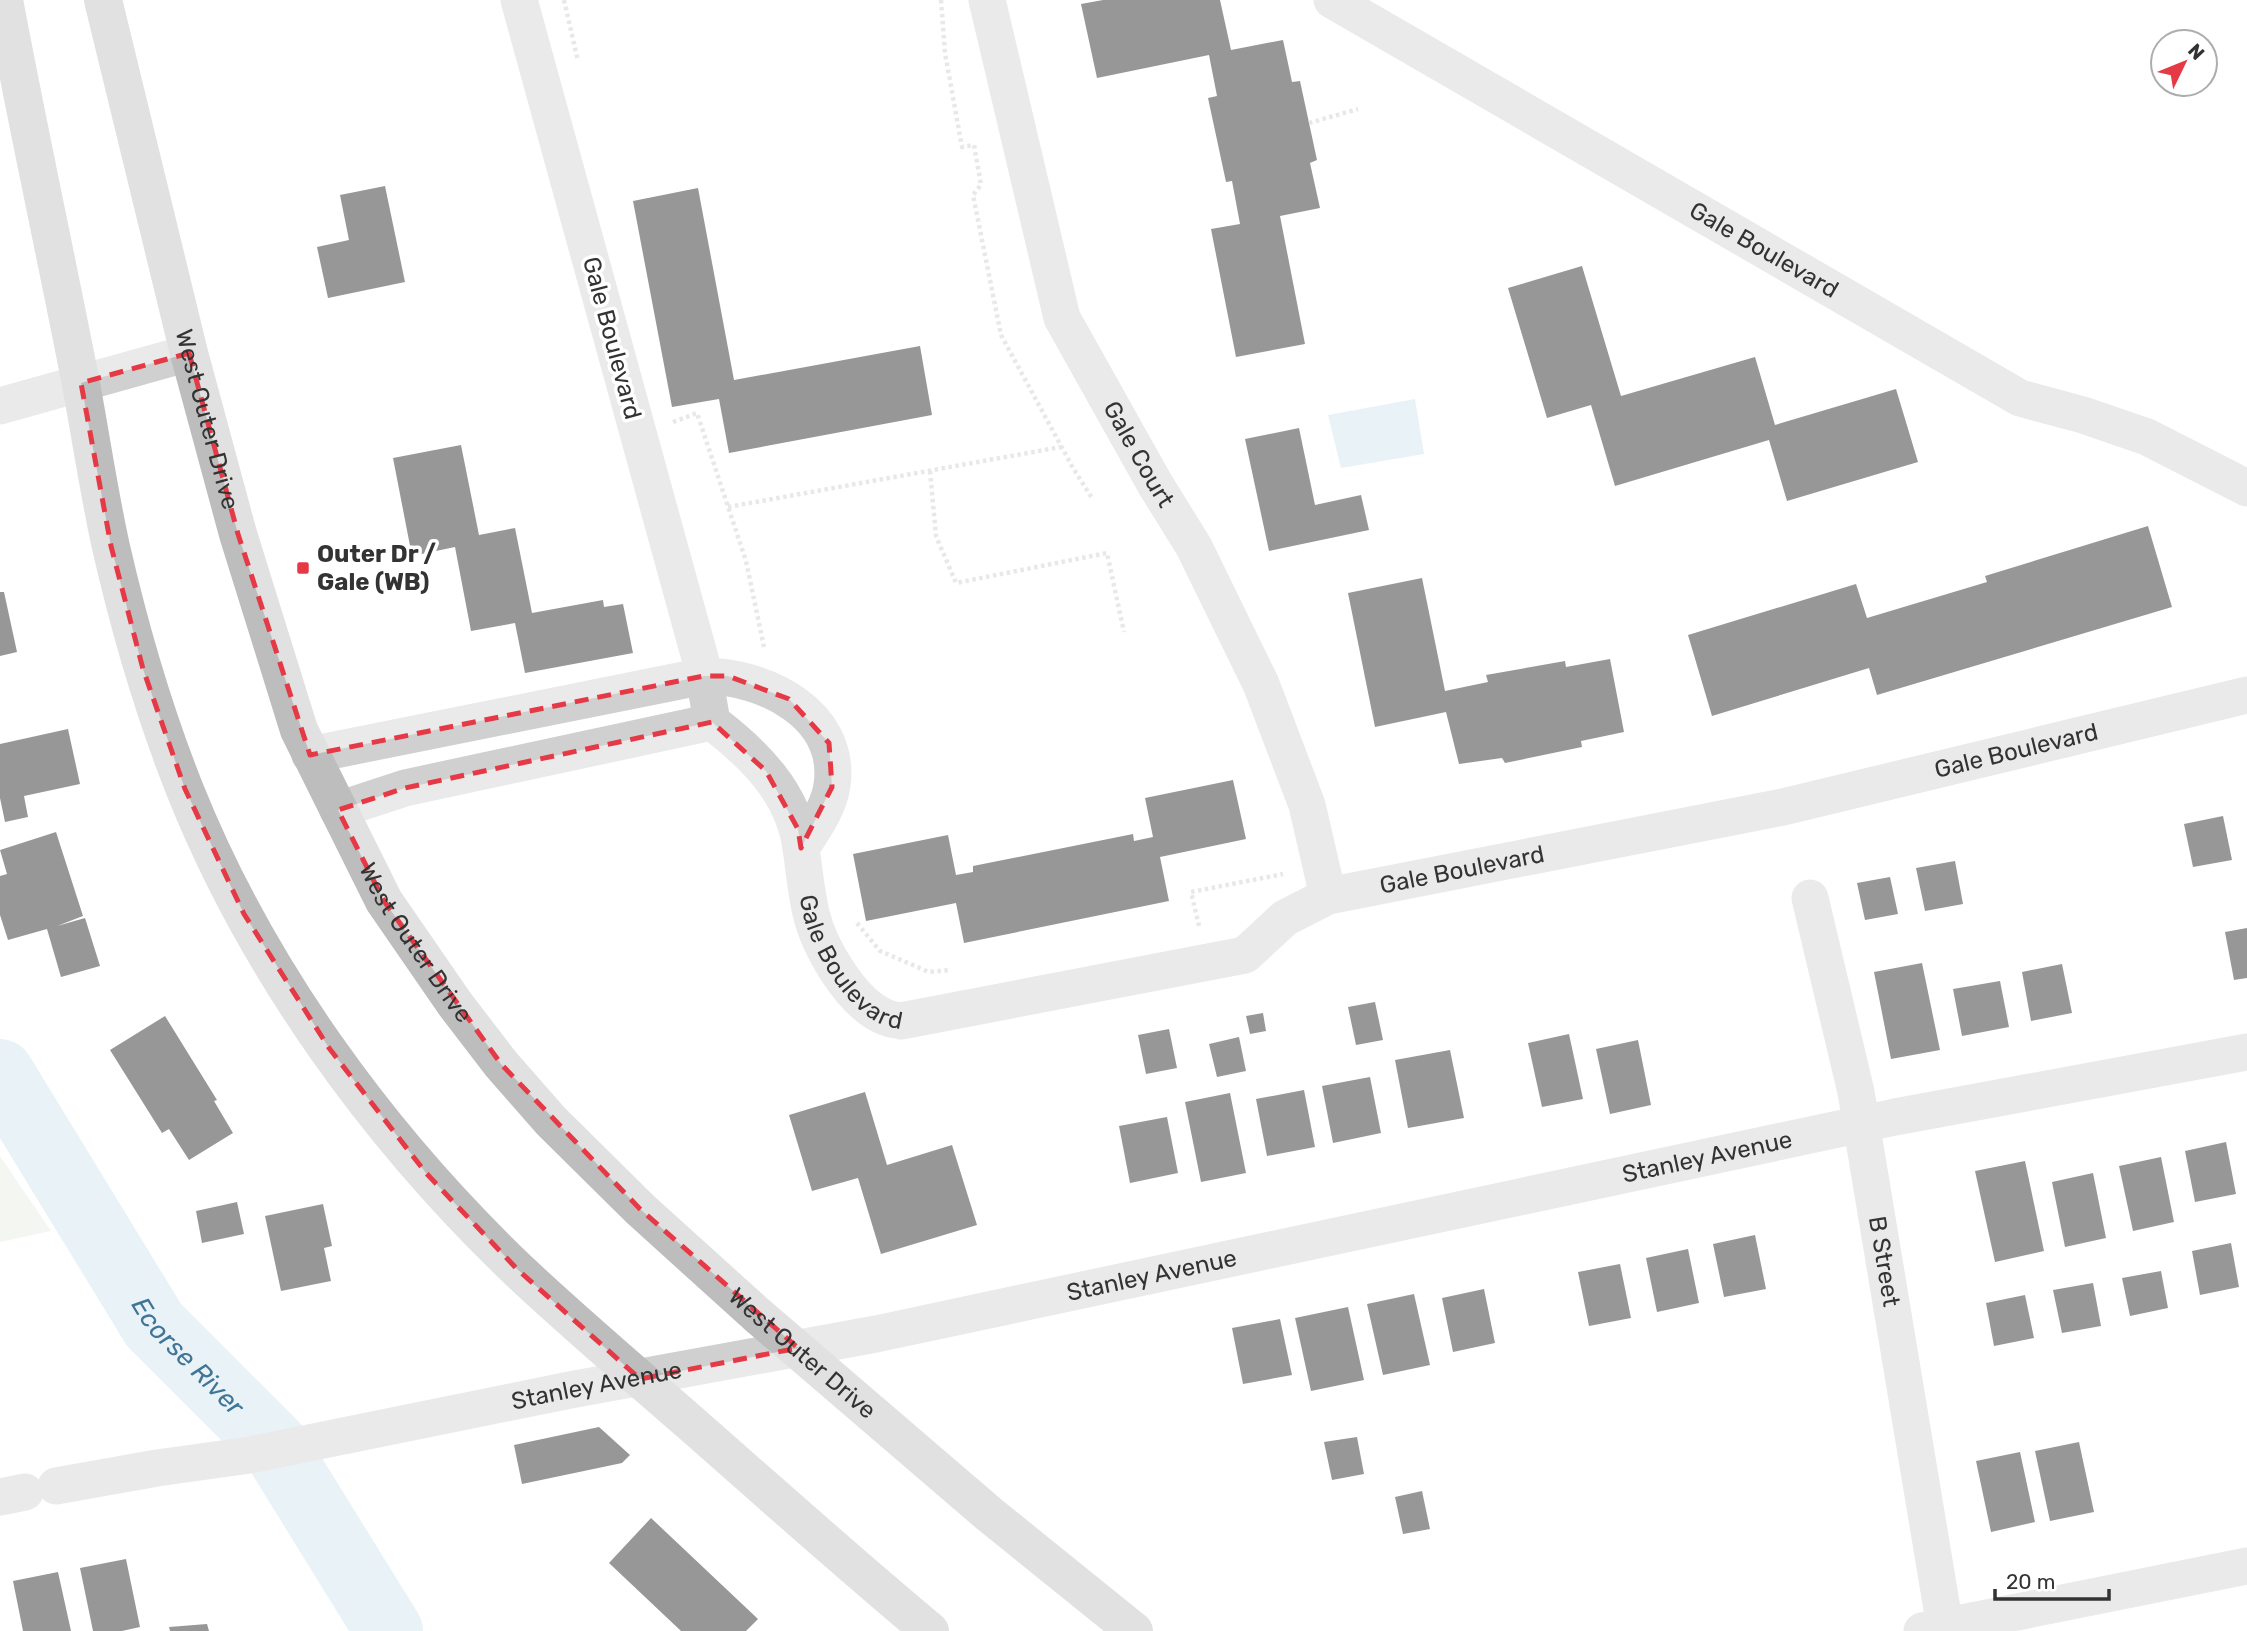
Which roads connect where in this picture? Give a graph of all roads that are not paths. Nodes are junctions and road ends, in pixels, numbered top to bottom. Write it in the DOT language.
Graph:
graph roads {
  1 [pos="4,0"];
  2 [pos="103,0"];
  3 [pos="519,0"];
  4 [pos="987,0"];
  5 [pos="1332,0"];
  6 [pos="189,353"];
  7 [pos="80,383"];
  8 [pos="0,406"];
  9 [pos="2247,488"];
  10 [pos="704,676"];
  11 [pos="2247,695"];
  12 [pos="712,722"];
  13 [pos="310,755"];
  14 [pos="338,810"];
  15 [pos="801,848"];
  16 [pos="1328,896"];
  17 [pos="1810,898"];
  18 [pos="2247,1052"];
  19 [pos="1862,1126"];
  20 [pos="799,1348"];
  21 [pos="640,1379"];
  22 [pos="27,1492"];
  23 [pos="2247,1566"];
  24 [pos="1933,1629"];
  25 [pos="930,1631"];
  26 [pos="1134,1631"];
  1 -- 7 [label="main road"];
  2 -- 6 [label="main road, West Outer Drive"];
  3 -- 10 [label="street, Gale Boulevard"];
  4 -- 16 [label="street, Gale Court"];
  5 -- 9 [label="street, Gale Boulevard"];
  6 -- 7 [label="street"];
  6 -- 13 [label="main road, West Outer Drive"];
  7 -- 8 [label="street"];
  7 -- 21 [label="main road"];
  10 -- 12 [label="street, Gale Boulevard"];
  10 -- 13 [label="street, Gale Boulevard"];
  10 -- 15 [label="street, Gale Boulevard"];
  11 -- 16 [label="street, Gale Boulevard"];
  12 -- 14 [label="street"];
  12 -- 15 [label="street, Gale Boulevard"];
  13 -- 14 [label="main road, West Outer Drive"];
  14 -- 20 [label="main road, West Outer Drive"];
  15 -- 16 [label="street, Gale Boulevard"];
  17 -- 19 [label="street, B Street"];
  18 -- 19 [label="street, Stanley Avenue"];
  19 -- 20 [label="street, Stanley Avenue"];
  19 -- 24 [label="street, B Street"];
  20 -- 21 [label="street, Stanley Avenue"];
  20 -- 26 [label="main road, West Outer Drive"];
  21 -- 22 [label="street, Stanley Avenue"];
  21 -- 25 [label="main road"];
  23 -- 24 [label="street"];
}
